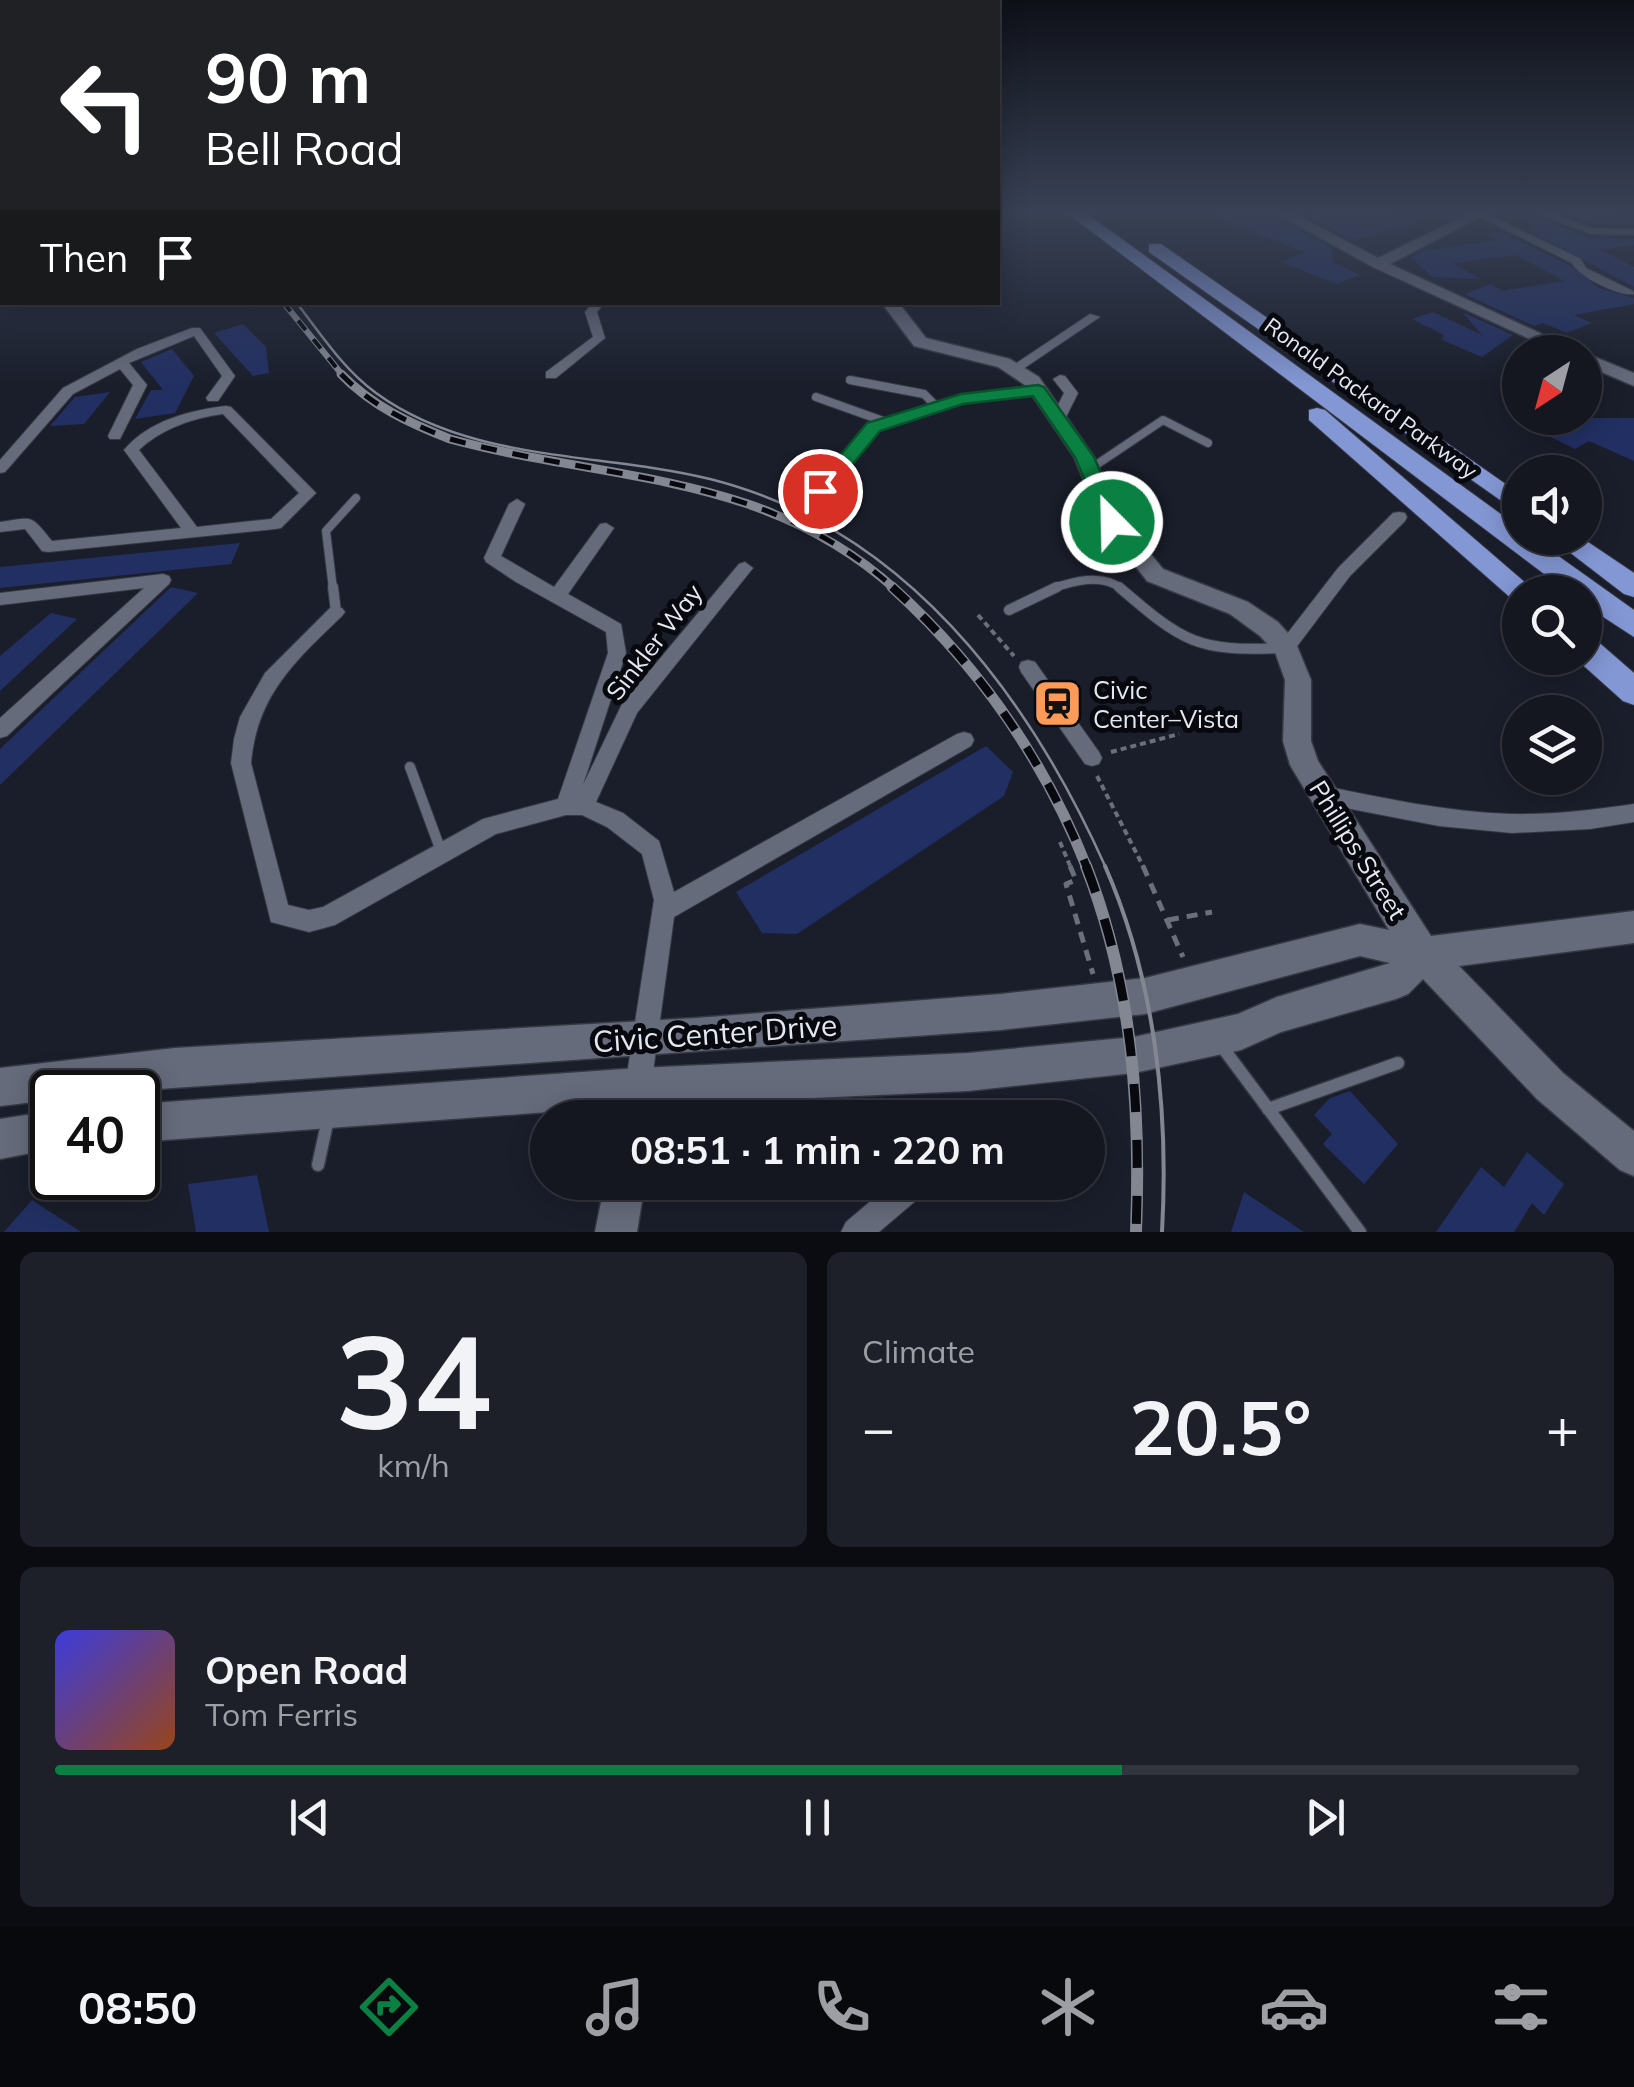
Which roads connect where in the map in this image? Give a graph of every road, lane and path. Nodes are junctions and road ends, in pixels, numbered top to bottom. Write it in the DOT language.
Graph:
graph roads {
  1 [pos="1153,270"];
  2 [pos="1188,270"];
  3 [pos="1392,270"];
  4 [pos="1582,270"];
  5 [pos="1629,293"];
  6 [pos="1190,298"];
  7 [pos="597,305"];
  8 [pos="891,305"];
  9 [pos="1094,317"];
  10 [pos="1535,335"];
  11 [pos="121,362"];
  12 [pos="1602,366"];
  13 [pos="1015,368"];
  14 [pos="551,375"];
  15 [pos="1060,379"];
  16 [pos="850,380"];
  17 [pos="1634,380"];
  18 [pos="1038,390"];
  19 [pos="816,397"];
  20 [pos="213,398"];
  21 [pos="1370,399"];
  22 [pos="936,406"];
  23 [pos="1058,420"];
  24 [pos="886,422"];
  25 [pos="115,436"];
  26 [pos="1208,443"];
  27 [pos="1090,469"];
  28 [pos="0,470"];
  29 [pos="1502,483"];
  30 [pos="820,491"];
  31 [pos="1502,493"];
  32 [pos="356,498"];
  33 [pos="518,504"];
  34 [pos="1400,517"];
  35 [pos="0,527"];
  36 [pos="606,528"];
  37 [pos="193,533"];
  38 [pos="1602,547"];
  39 [pos="1588,555"];
  40 [pos="1634,567"];
  41 [pos="746,568"];
  42 [pos="1502,575"];
  43 [pos="1634,587"];
  44 [pos="558,595"];
  45 [pos="0,600"];
  46 [pos="1010,610"];
  47 [pos="336,612"];
  48 [pos="978,614"];
  49 [pos="1634,626"];
  50 [pos="1286,648"];
  51 [pos="1602,663"];
  52 [pos="1028,667"];
  53 [pos="1634,692"];
  54 [pos="0,730"];
  55 [pos="1179,734"];
  56 [pos="964,740"];
  57 [pos="1092,758"];
  58 [pos="410,767"];
  59 [pos="1319,794"];
  60 [pos="575,806"];
  61 [pos="1634,813"];
  62 [pos="1060,842"];
  63 [pos="442,853"];
  64 [pos="664,912"];
  65 [pos="1212,912"];
  66 [pos="1168,920"];
  67 [pos="1634,926"];
  68 [pos="1423,954"];
  69 [pos="1194,983"];
  70 [pos="1098,1002"];
  71 [pos="1215,1037"];
  72 [pos="647,1038"];
  73 [pos="1398,1063"];
  74 [pos="0,1087"];
  75 [pos="636,1100"];
  76 [pos="658,1100"];
  77 [pos="530,1104"];
  78 [pos="331,1107"];
  79 [pos="1268,1109"];
  80 [pos="160,1121"];
  81 [pos="30,1133"];
  82 [pos="0,1138"];
  83 [pos="1634,1156"];
  84 [pos="318,1165"];
  85 [pos="621,1200"];
  86 [pos="894,1200"];
  87 [pos="616,1232"];
  88 [pos="856,1232"];
  89 [pos="1360,1232"];
  1 -- 6 [label="highway, Ronald Packard Parkway"];
  2 -- 21 [label="highway, Ronald Packard Parkway"];
  3 -- 10 [label="street"];
  4 -- 5 [label="street"];
  6 -- 42 [label="highway"];
  6 -- 49 [label="highway, Ronald Packard Parkway"];
  7 -- 14 [label="street"];
  8 -- 13 [label="street"];
  9 -- 13 [label="street"];
  11 -- 20 [label="street"];
  11 -- 25 [label="street"];
  11 -- 28 [label="street"];
  12 -- 17 [label="street"];
  13 -- 18 [label="street"];
  15 -- 23 [label="street"];
  16 -- 22 [label="lane"];
  18 -- 22 [label="street"];
  18 -- 23 [label="street"];
  19 -- 24 [label="lane"];
  21 -- 29 [label="highway"];
  21 -- 31 [label="highway, Ronald Packard Parkway"];
  22 -- 24 [label="street"];
  23 -- 27 [label="street"];
  24 -- 30 [label="street"];
  26 -- 27 [label="lane"];
  27 -- 50 [label="street"];
  32 -- 47 [label="lane"];
  33 -- 44 [label="street"];
  34 -- 50 [label="street"];
  35 -- 37 [label="street"];
  36 -- 44 [label="street"];
  37 -- 37 [label="street"];
  38 -- 40 [label="highway"];
  39 -- 43 [label="highway"];
  41 -- 60 [label="street, Sinkler Way"];
  44 -- 60 [label="street"];
  45 -- 54 [label="street"];
  46 -- 50 [label="lane"];
  47 -- 63 [label="street"];
  48 -- 52 [label="path"];
  50 -- 59 [label="street, Phillips Street"];
  51 -- 53 [label="highway"];
  52 -- 57 [label="street"];
  55 -- 57 [label="path"];
  56 -- 64 [label="street"];
  57 -- 66 [label="path"];
  58 -- 63 [label="lane"];
  59 -- 61 [label="street"];
  59 -- 68 [label="street, Phillips Street"];
  60 -- 63 [label="street"];
  60 -- 64 [label="street"];
  62 -- 70 [label="path"];
  64 -- 72 [label="street"];
  65 -- 66 [label="path"];
  66 -- 69 [label="path"];
  67 -- 68 [label="street, Civic Center Drive"];
  68 -- 69 [label="street, Civic Center Drive"];
  68 -- 71 [label="street, Civic Center Drive"];
  68 -- 83 [label="street, Phillips Street"];
  69 -- 70 [label="street, Civic Center Drive"];
  70 -- 72 [label="street, Civic Center Drive"];
  71 -- 76 [label="street, Civic Center Drive"];
  71 -- 79 [label="lane"];
  72 -- 74 [label="street, Civic Center Drive"];
  72 -- 75 [label="street"];
  73 -- 79 [label="lane"];
  77 -- 78 [label="street, Civic Center Drive"];
  78 -- 80 [label="street, Civic Center Drive"];
  78 -- 84 [label="lane"];
  79 -- 89 [label="lane"];
  81 -- 82 [label="street"];
  85 -- 87 [label="street"];
  86 -- 88 [label="street"];
}
